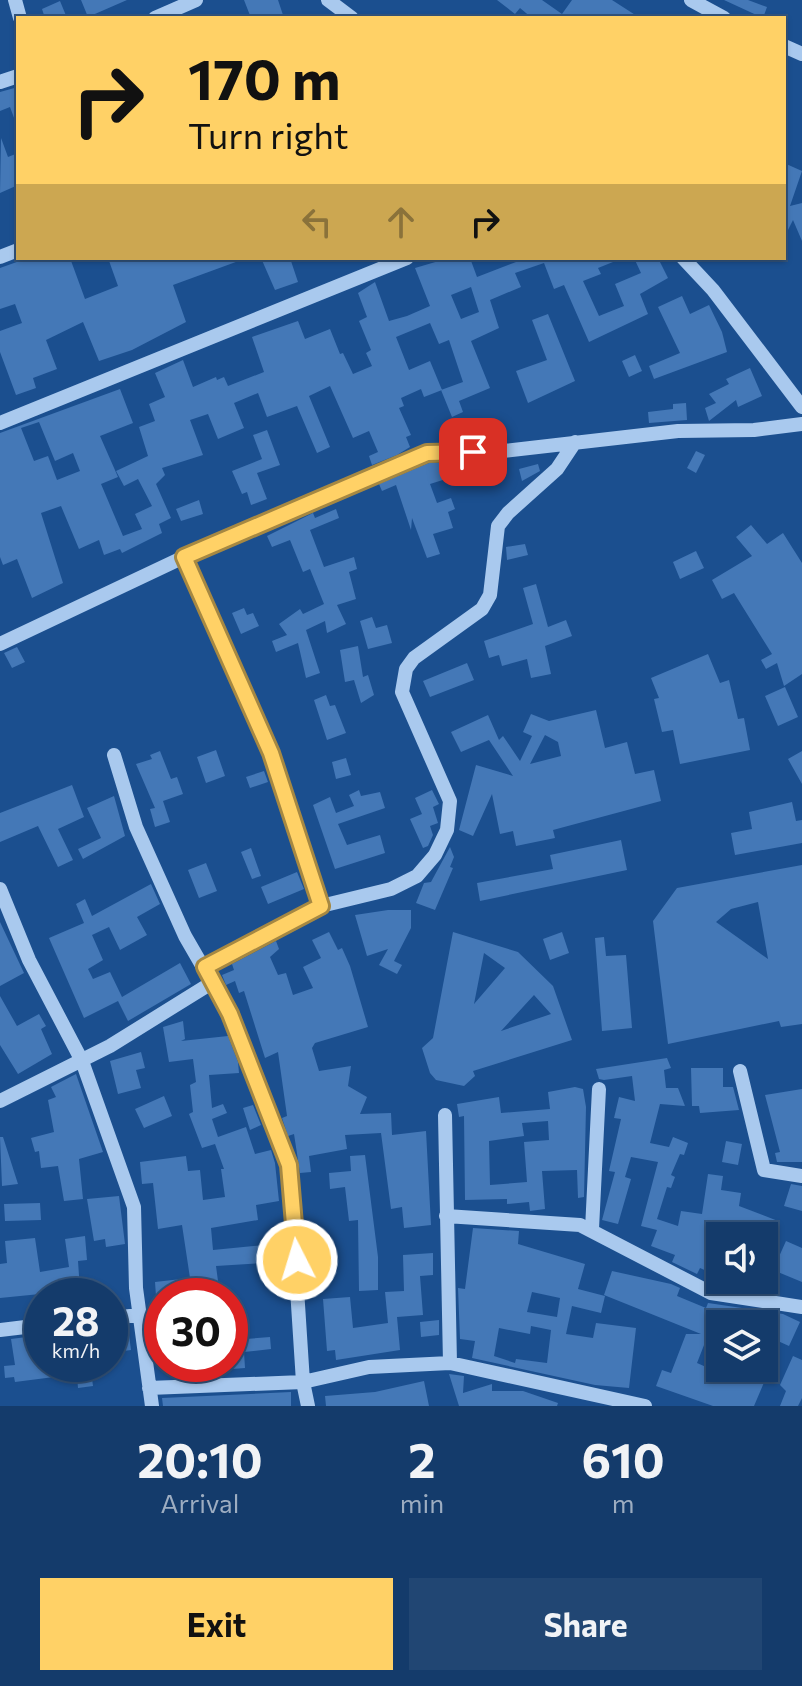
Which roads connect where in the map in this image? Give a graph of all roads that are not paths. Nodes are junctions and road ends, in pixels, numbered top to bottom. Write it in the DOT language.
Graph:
graph roads {
  1 [pos="196,0"];
  2 [pos="691,0"];
  3 [pos="160,16"];
  4 [pos="720,16"];
  5 [pos="402,260"];
  6 [pos="685,260"];
  7 [pos="802,407"];
  8 [pos="0,423"];
  9 [pos="802,424"];
  10 [pos="575,442"];
  11 [pos="184,557"];
  12 [pos="0,644"];
  13 [pos="114,755"];
  14 [pos="0,889"];
  15 [pos="321,906"];
  16 [pos="205,967"];
  17 [pos="213,982"];
  18 [pos="82,1061"];
  19 [pos="740,1071"];
  20 [pos="599,1089"];
  21 [pos="0,1101"];
  22 [pos="445,1115"];
  23 [pos="802,1176"];
  24 [pos="446,1216"];
  25 [pos="592,1229"];
  26 [pos="802,1307"];
  27 [pos="140,1315"];
  28 [pos="128,1316"];
  29 [pos="24,1327"];
  30 [pos="0,1330"];
  31 [pos="450,1363"];
  32 [pos="303,1382"];
  33 [pos="149,1388"];
  34 [pos="152,1406"];
  35 [pos="308,1406"];
  36 [pos="645,1406"];
  1 -- 3 [label="street"];
  2 -- 4 [label="street"];
  5 -- 8 [label="street"];
  6 -- 7 [label="street"];
  9 -- 10 [label="street"];
  10 -- 11 [label="street"];
  10 -- 15 [label="street"];
  11 -- 12 [label="street"];
  11 -- 15 [label="street"];
  13 -- 16 [label="street"];
  14 -- 18 [label="street"];
  15 -- 16 [label="street"];
  16 -- 17 [label="street"];
  17 -- 18 [label="street"];
  17 -- 32 [label="street"];
  18 -- 21 [label="street"];
  18 -- 27 [label="street"];
  19 -- 23 [label="street"];
  20 -- 25 [label="street"];
  22 -- 24 [label="street"];
  24 -- 25 [label="street"];
  24 -- 31 [label="street"];
  25 -- 26 [label="street"];
  27 -- 28 [label="street"];
  27 -- 33 [label="street"];
  29 -- 30 [label="street"];
  31 -- 32 [label="street"];
  31 -- 36 [label="street"];
  32 -- 33 [label="street"];
  32 -- 35 [label="street"];
  33 -- 34 [label="street"];
}
